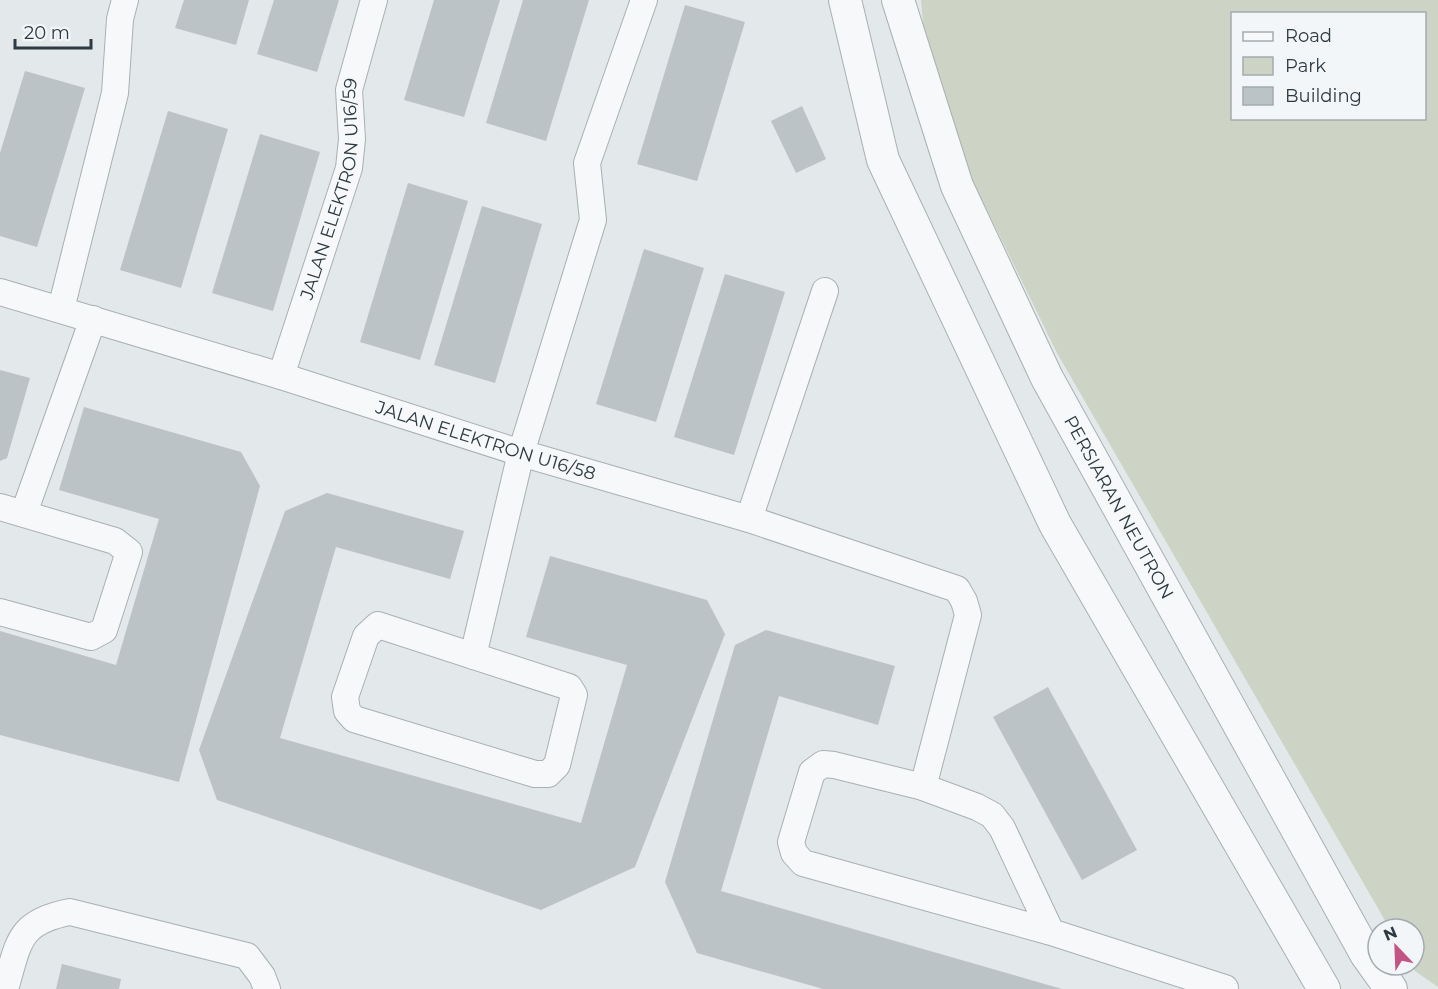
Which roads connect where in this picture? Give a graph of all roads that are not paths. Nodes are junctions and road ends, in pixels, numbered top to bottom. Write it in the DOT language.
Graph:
graph roads {
  1 [pos="125,0"];
  2 [pos="374,0"];
  3 [pos="644,0"];
  4 [pos="845,0"];
  5 [pos="898,0"];
  6 [pos="825,291"];
  7 [pos="0,292"];
  8 [pos="61,309"];
  9 [pos="93,319"];
  10 [pos="281,376"];
  11 [pos="521,453"];
  12 [pos="12,510"];
  13 [pos="749,519"];
  14 [pos="0,612"];
  15 [pos="473,656"];
  16 [pos="923,787"];
  17 [pos="1050,932"];
  18 [pos="1225,988"];
  19 [pos="5,989"];
  20 [pos="267,989"];
  21 [pos="1324,989"];
  22 [pos="1391,989"];
  1 -- 8 [label="street"];
  2 -- 10 [label="street, JALAN ELEKTRON U16/59"];
  3 -- 11 [label="street"];
  4 -- 21 [label="street"];
  5 -- 22 [label="street, PERSIARAN NEUTRON"];
  6 -- 13 [label="street"];
  7 -- 8 [label="street, JALAN ELEKTRON U16/58"];
  8 -- 9 [label="street, JALAN ELEKTRON U16/58"];
  9 -- 10 [label="street, JALAN ELEKTRON U16/58"];
  9 -- 12 [label="street"];
  10 -- 11 [label="street, JALAN ELEKTRON U16/58"];
  11 -- 13 [label="street, JALAN ELEKTRON U16/58"];
  11 -- 15 [label="street"];
  12 -- 14 [label="street"];
  13 -- 16 [label="street, JALAN ELEKTRON U16/58"];
  15 -- 15 [label="street"];
  16 -- 17 [label="street"];
  16 -- 17 [label="street"];
  17 -- 18 [label="street"];
  19 -- 20 [label="street"];
}
